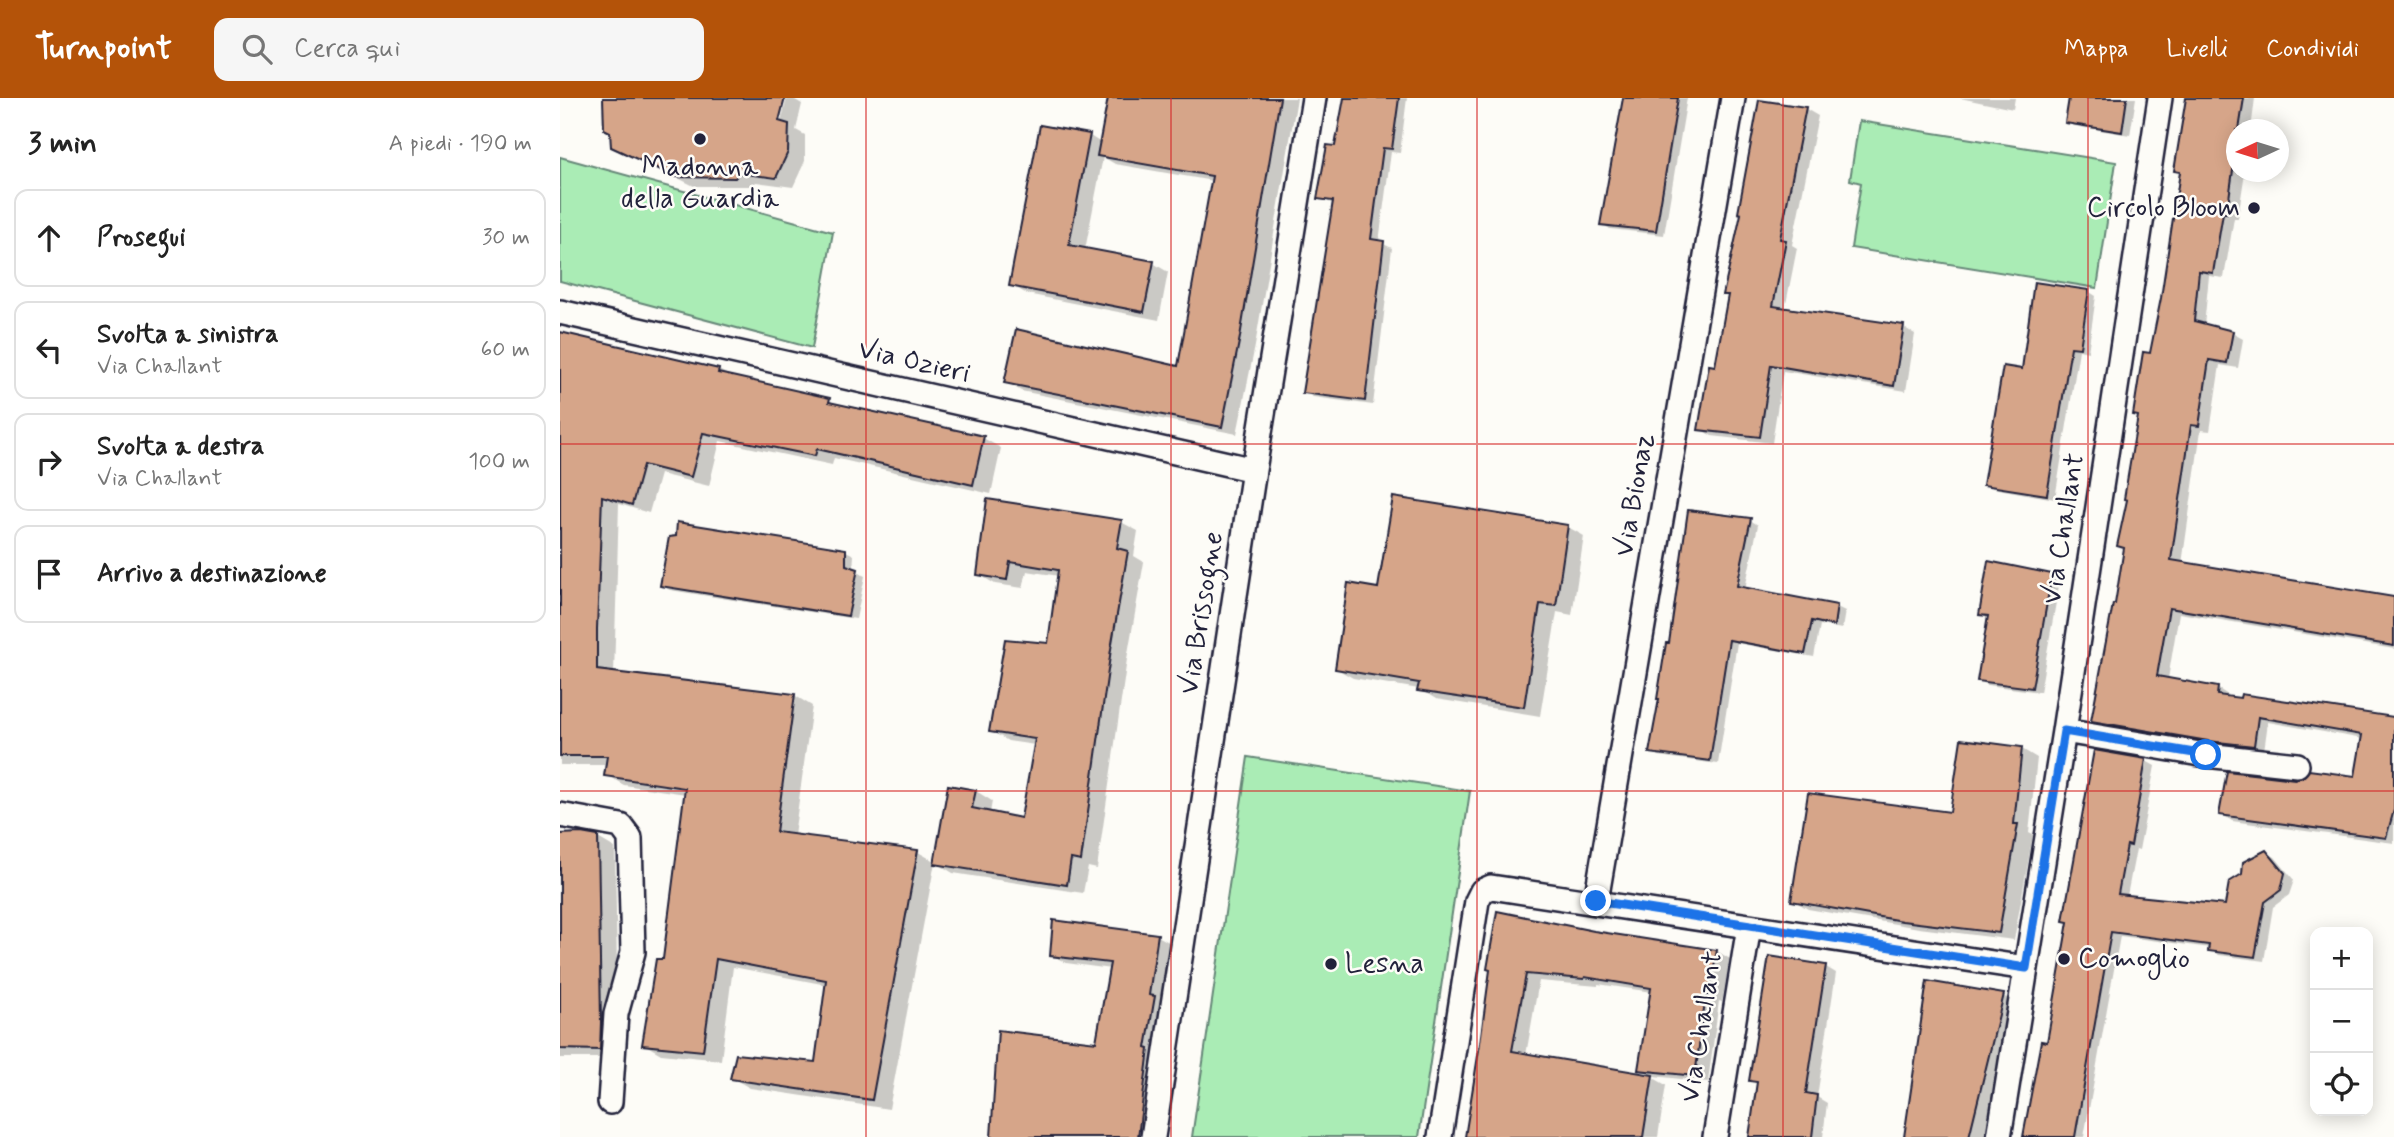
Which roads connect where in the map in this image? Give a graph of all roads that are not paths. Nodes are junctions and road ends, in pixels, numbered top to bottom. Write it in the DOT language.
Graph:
graph roads {
  1 [pos="1314,98"];
  2 [pos="1733,98"];
  3 [pos="2160,98"];
  4 [pos="560,312"];
  5 [pos="1254,470"];
  6 [pos="2064,731"];
  7 [pos="2297,765"];
  8 [pos="560,815"];
  9 [pos="1596,901"];
  10 [pos="1749,926"];
  11 [pos="2026,968"];
  12 [pos="610,1102"];
  13 [pos="1153,1137"];
  14 [pos="1440,1137"];
  15 [pos="1715,1137"];
  16 [pos="1999,1137"];
  1 -- 5 [label="street, Via Brissogne"];
  2 -- 9 [label="street, Via Bionaz"];
  3 -- 6 [label="street, Via Challant"];
  4 -- 5 [label="street, Via Ozieri"];
  5 -- 13 [label="street, Via Brissogne"];
  6 -- 7 [label="street"];
  6 -- 11 [label="street, Via Challant"];
  8 -- 12 [label="street"];
  9 -- 10 [label="street, Via Challant"];
  9 -- 14 [label="street, Via Challant"];
  10 -- 11 [label="street, Via Challant"];
  10 -- 15 [label="street, Via Challant"];
  11 -- 16 [label="street, Via Challant"];
}
